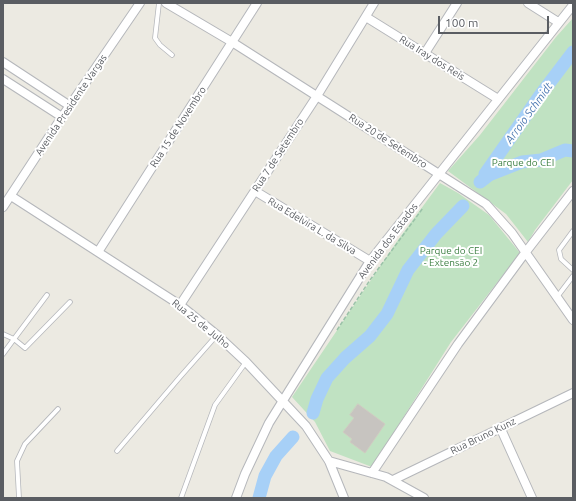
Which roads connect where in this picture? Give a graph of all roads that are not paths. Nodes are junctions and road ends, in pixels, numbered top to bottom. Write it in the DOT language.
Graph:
graph roads {
  1 [pos="140,3"];
  2 [pos="158,3"];
  3 [pos="166,3"];
  4 [pos="257,3"];
  5 [pos="374,3"];
  6 [pos="456,3"];
  7 [pos="528,3"];
  8 [pos="573,5"];
  9 [pos="366,17"];
  10 [pos="558,22"];
  11 [pos="232,42"];
  12 [pos="425,53"];
  13 [pos="172,55"];
  14 [pos="3,62"];
  15 [pos="3,79"];
  16 [pos="317,96"];
  17 [pos="498,99"];
  18 [pos="70,106"];
  19 [pos="62,117"];
  20 [pos="440,174"];
  21 [pos="255,191"];
  22 [pos="573,191"];
  23 [pos="11,196"];
  24 [pos="3,207"];
  25 [pos="573,231"];
  26 [pos="98,252"];
  27 [pos="525,253"];
  28 [pos="370,261"];
  29 [pos="573,270"];
  30 [pos="573,276"];
  31 [pos="47,295"];
  32 [pos="557,297"];
  33 [pos="70,302"];
  34 [pos="180,305"];
  35 [pos="573,320"];
  36 [pos="3,334"];
  37 [pos="217,335"];
  38 [pos="14,339"];
  39 [pos="3,354"];
  40 [pos="246,362"];
  41 [pos="573,393"];
  42 [pos="282,401"];
  43 [pos="58,409"];
  44 [pos="500,427"];
  45 [pos="117,451"];
  46 [pos="329,462"];
  47 [pos="372,473"];
  48 [pos="393,480"];
  49 [pos="19,498"];
  50 [pos="181,498"];
  51 [pos="236,498"];
  52 [pos="344,498"];
  53 [pos="424,498"];
  54 [pos="532,498"];
  1 -- 18 [label="street, Avenida Presidente Vargas"];
  2 -- 13 [label="lane"];
  3 -- 11 [label="street, Rua 20 de Setembro"];
  4 -- 11 [label="street, Rua 15 de Novembro"];
  5 -- 9 [label="street, Rua 7 de Setembro"];
  6 -- 12 [label="street"];
  7 -- 10 [label="street"];
  8 -- 10 [label="street, Avenida dos Estados"];
  9 -- 12 [label="street, Rua Iray dos Reis"];
  9 -- 16 [label="street, Rua 7 de Setembro"];
  10 -- 17 [label="street, Avenida dos Estados"];
  11 -- 16 [label="street, Rua 20 de Setembro"];
  11 -- 26 [label="street, Rua 15 de Novembro"];
  12 -- 17 [label="street, Rua Iray dos Reis"];
  14 -- 18 [label="street"];
  15 -- 19 [label="street"];
  16 -- 20 [label="street, Rua 20 de Setembro"];
  16 -- 21 [label="street, Rua 7 de Setembro"];
  17 -- 20 [label="street, Avenida dos Estados"];
  18 -- 19 [label="street, Avenida Presidente Vargas"];
  19 -- 23 [label="street, Avenida Presidente Vargas"];
  20 -- 27 [label="street, Rua 20 de Setembro"];
  20 -- 28 [label="street, Avenida dos Estados"];
  21 -- 28 [label="street, Rua Edelvira L. da Silva"];
  21 -- 34 [label="street, Rua 7 de Setembro"];
  22 -- 27 [label="street"];
  23 -- 24 [label="street, Avenida Presidente Vargas"];
  23 -- 26 [label="street, Rua 25 de Julho"];
  25 -- 29 [label="lane"];
  26 -- 34 [label="street, Rua 25 de Julho"];
  27 -- 32 [label="street, Rua 20 de Setembro"];
  27 -- 47 [label="street"];
  28 -- 42 [label="street, Avenida dos Estados"];
  30 -- 32 [label="lane"];
  31 -- 38 [label="lane"];
  32 -- 35 [label="street, Rua 20 de Setembro"];
  33 -- 38 [label="lane"];
  34 -- 37 [label="street, Rua 25 de Julho"];
  36 -- 38 [label="lane"];
  37 -- 40 [label="street, Rua 25 de Julho"];
  37 -- 45 [label="lane"];
  38 -- 39 [label="lane"];
  40 -- 42 [label="street, Rua 25 de Julho"];
  40 -- 50 [label="lane"];
  41 -- 44 [label="street, Rua Bruno Kunz"];
  42 -- 46 [label="street, Rua 25 de Julho"];
  42 -- 51 [label="street, Avenida dos Estados"];
  43 -- 49 [label="lane"];
  44 -- 48 [label="street, Rua Bruno Kunz"];
  44 -- 54 [label="street"];
  46 -- 47 [label="street"];
  46 -- 52 [label="street, Rua 25 de Julho"];
  47 -- 48 [label="street"];
  48 -- 53 [label="street"];
}
